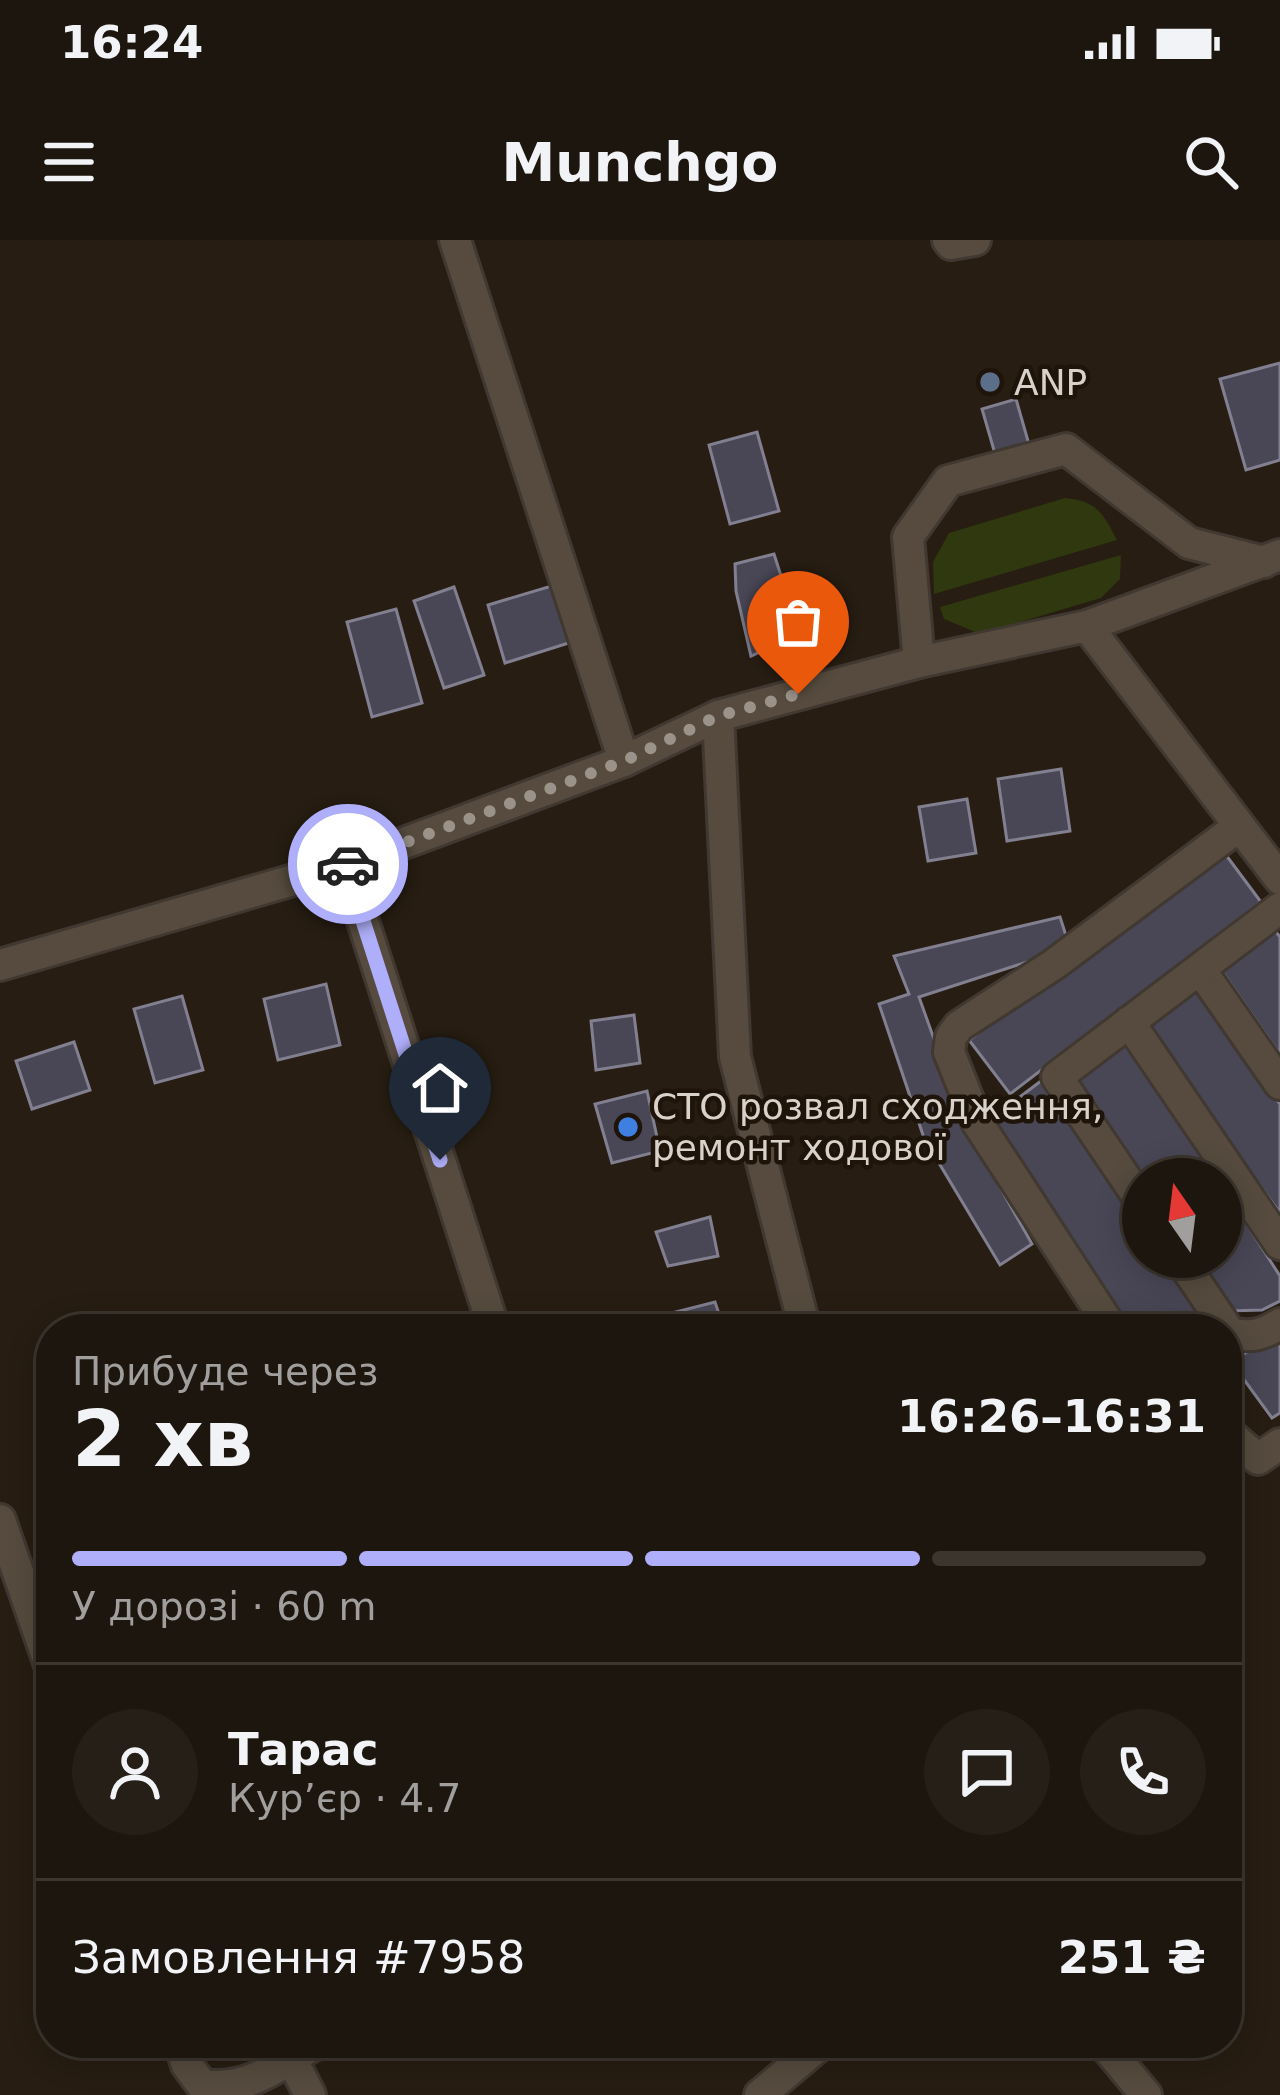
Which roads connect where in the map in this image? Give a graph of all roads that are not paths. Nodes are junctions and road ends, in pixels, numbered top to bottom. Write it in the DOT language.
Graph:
graph roads {
  1 [pos="455,240"];
  2 [pos="948,240"];
  3 [pos="975,240"];
  4 [pos="1272,558"];
  5 [pos="1088,626"];
  6 [pos="919,662"];
  7 [pos="718,716"];
  8 [pos="624,761"];
  9 [pos="1238,827"];
  10 [pos="345,865"];
  11 [pos="1280,879"];
  12 [pos="1280,908"];
  13 [pos="0,965"];
  14 [pos="1200,969"];
  15 [pos="1129,1022"];
  16 [pos="1280,1084"];
  17 [pos="1122,1173"];
  18 [pos="1280,1244"];
  19 [pos="1193,1278"];
  20 [pos="489,1314"];
  21 [pos="801,1314"];
  22 [pos="1102,1314"];
  23 [pos="1217,1314"];
  24 [pos="1280,1324"];
  25 [pos="1242,1336"];
  26 [pos="1280,1444"];
  27 [pos="1242,1445"];
  28 [pos="0,1520"];
  29 [pos="36,1624"];
  30 [pos="185,2058"];
  31 [pos="290,2058"];
  32 [pos="305,2058"];
  33 [pos="804,2058"];
  34 [pos="1115,2058"];
  35 [pos="310,2095"];
  36 [pos="760,2095"];
  37 [pos="1146,2095"];
  1 -- 8 [label="street"];
  2 -- 3 [label="street"];
  4 -- 5 [label="street"];
  4 -- 6 [label="street"];
  5 -- 6 [label="street"];
  5 -- 9 [label="street"];
  6 -- 7 [label="street"];
  7 -- 8 [label="street"];
  7 -- 21 [label="street"];
  8 -- 10 [label="street"];
  9 -- 11 [label="street"];
  9 -- 22 [label="street"];
  10 -- 13 [label="street"];
  10 -- 20 [label="street"];
  12 -- 14 [label="street"];
  14 -- 15 [label="street"];
  14 -- 16 [label="street"];
  15 -- 17 [label="street"];
  15 -- 18 [label="street"];
  19 -- 23 [label="street"];
  24 -- 25 [label="street"];
  26 -- 27 [label="street"];
  28 -- 29 [label="street"];
  30 -- 31 [label="street"];
  32 -- 35 [label="street"];
  33 -- 36 [label="street"];
  34 -- 37 [label="street"];
}
